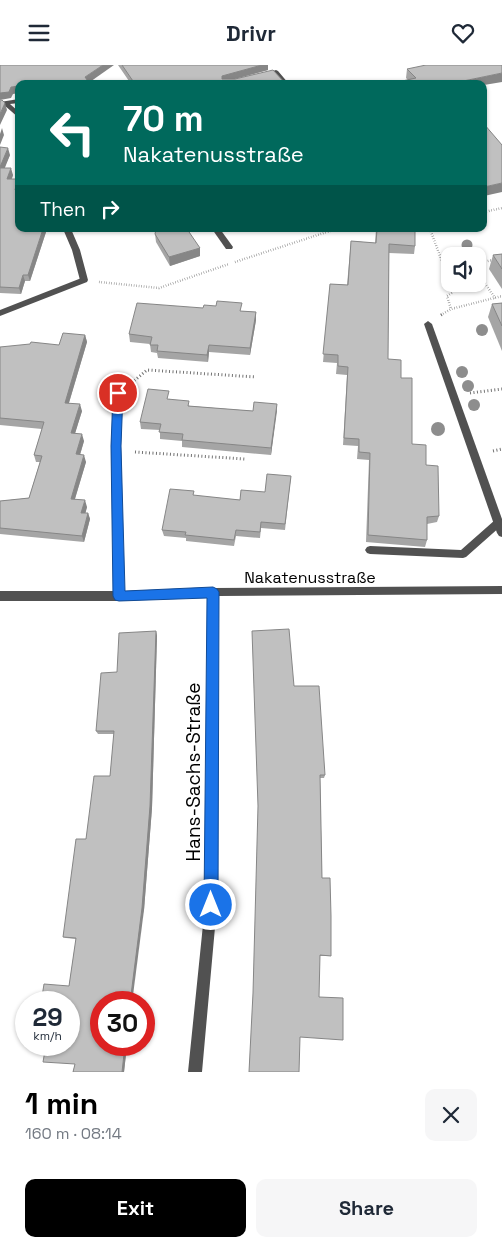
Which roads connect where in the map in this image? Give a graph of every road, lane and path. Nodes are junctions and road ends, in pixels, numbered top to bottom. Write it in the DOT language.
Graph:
graph roads {
  1 [pos="259,76"];
  2 [pos="283,80"];
  3 [pos="3,103"];
  4 [pos="15,113"];
  5 [pos="502,208"];
  6 [pos="487,211"];
  7 [pos="68,232"];
  8 [pos="218,232"];
  9 [pos="327,232"];
  10 [pos="431,232"];
  11 [pos="229,247"];
  12 [pos="502,258"];
  13 [pos="441,259"];
  14 [pos="486,261"];
  15 [pos="84,280"];
  16 [pos="486,285"];
  17 [pos="453,292"];
  18 [pos="502,296"];
  19 [pos="495,298"];
  20 [pos="451,309"];
  21 [pos="0,313"];
  22 [pos="428,324"];
  23 [pos="256,377"];
  24 [pos="502,389"];
  25 [pos="118,393"];
  26 [pos="453,395"];
  27 [pos="116,450"];
  28 [pos="244,459"];
  29 [pos="498,523"];
  30 [pos="502,533"];
  31 [pos="370,550"];
  32 [pos="502,590"];
  33 [pos="213,592"];
  34 [pos="0,595"];
  35 [pos="119,596"];
  36 [pos="195,1072"];
  1 -- 2 [label="street"];
  3 -- 4 [label="street"];
  5 -- 6 [label="path"];
  7 -- 15 [label="street"];
  8 -- 11 [label="street"];
  9 -- 15 [label="path"];
  10 -- 13 [label="path"];
  12 -- 14 [label="path"];
  15 -- 21 [label="street"];
  16 -- 19 [label="path"];
  17 -- 20 [label="path"];
  18 -- 19 [label="path"];
  19 -- 20 [label="path"];
  20 -- 22 [label="path"];
  22 -- 26 [label="street"];
  23 -- 25 [label="path"];
  24 -- 26 [label="path"];
  25 -- 27 [label="street"];
  26 -- 29 [label="street"];
  27 -- 28 [label="path"];
  27 -- 35 [label="street"];
  29 -- 30 [label="street"];
  29 -- 31 [label="street"];
  32 -- 33 [label="street, Nakatenusstraße"];
  33 -- 35 [label="street, Nakatenusstraße"];
  33 -- 36 [label="street, Hans-Sachs-Straße"];
  34 -- 35 [label="street, Nakatenusstraße"];
}
